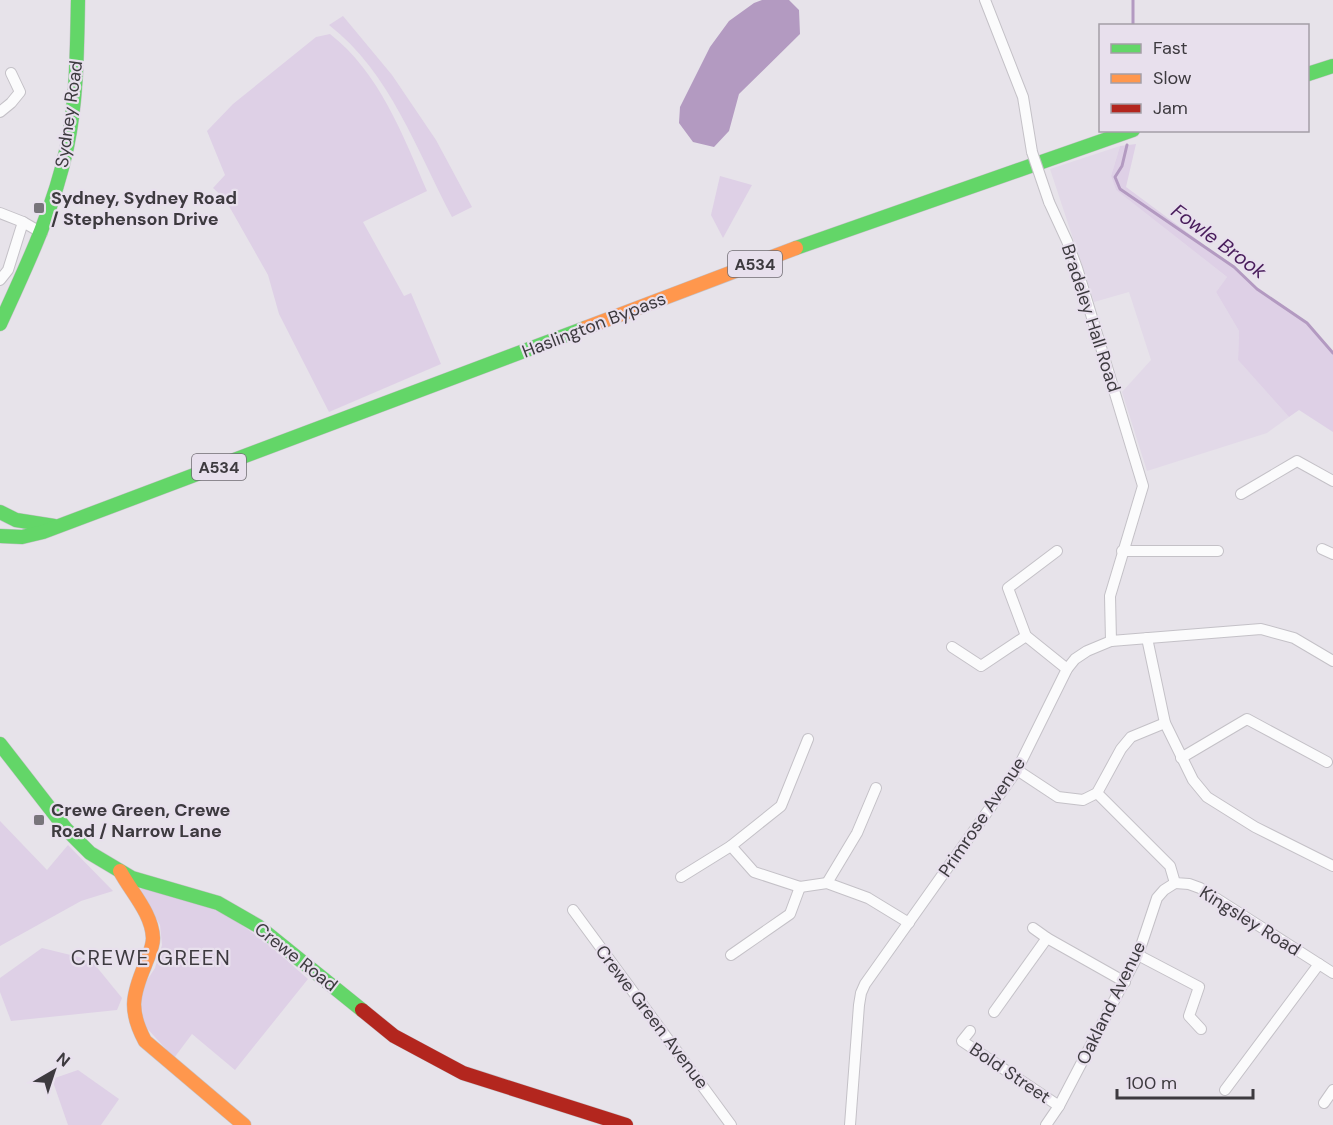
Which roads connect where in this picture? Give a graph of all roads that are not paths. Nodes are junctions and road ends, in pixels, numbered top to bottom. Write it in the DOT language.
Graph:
graph roads {
  1 [pos="78,0"];
  2 [pos="985,0"];
  3 [pos="1333,66"];
  4 [pos="11,73"];
  5 [pos="1309,74"];
  6 [pos="0,112"];
  7 [pos="1127,132"];
  8 [pos="0,213"];
  9 [pos="23,222"];
  10 [pos="42,233"];
  11 [pos="0,280"];
  12 [pos="0,324"];
  13 [pos="1333,481"];
  14 [pos="1241,494"];
  15 [pos="0,512"];
  16 [pos="57,526"];
  17 [pos="0,536"];
  18 [pos="1322,549"];
  19 [pos="1057,551"];
  20 [pos="1122,551"];
  21 [pos="1218,551"];
  22 [pos="1333,554"];
  23 [pos="1026,636"];
  24 [pos="1148,639"];
  25 [pos="1111,641"];
  26 [pos="952,647"];
  27 [pos="1333,662"];
  28 [pos="1066,669"];
  29 [pos="1165,723"];
  30 [pos="808,740"];
  31 [pos="0,744"];
  32 [pos="1181,758"];
  33 [pos="1327,762"];
  34 [pos="1017,771"];
  35 [pos="876,788"];
  36 [pos="1097,793"];
  37 [pos="731,846"];
  38 [pos="1333,866"];
  39 [pos="120,871"];
  40 [pos="681,877"];
  41 [pos="827,883"];
  42 [pos="1175,883"];
  43 [pos="800,887"];
  44 [pos="573,910"];
  45 [pos="909,923"];
  46 [pos="1034,928"];
  47 [pos="1047,938"];
  48 [pos="731,955"];
  49 [pos="1138,955"];
  50 [pos="1319,964"];
  51 [pos="1333,973"];
  52 [pos="1125,982"];
  53 [pos="994,1012"];
  54 [pos="1201,1029"];
  55 [pos="970,1031"];
  56 [pos="1226,1090"];
  57 [pos="1333,1090"];
  58 [pos="1324,1103"];
  59 [pos="1059,1106"];
  60 [pos="244,1125"];
  61 [pos="626,1125"];
  62 [pos="731,1125"];
  63 [pos="850,1125"];
  64 [pos="1046,1125"];
  1 -- 10 [label="main road, Sydney Road"];
  2 -- 20 [label="street, Bradeley Hall Road, bridge"];
  3 -- 5 [label="main road"];
  4 -- 6 [label="street"];
  7 -- 16 [label="main road, Haslington Bypass / A534"];
  8 -- 9 [label="street"];
  9 -- 10 [label="street"];
  9 -- 11 [label="street"];
  10 -- 12 [label="main road, Sydney Road"];
  13 -- 14 [label="street"];
  15 -- 16 [label="main road, Haslington Bypass / A534"];
  16 -- 17 [label="main road, Haslington Bypass / A534"];
  18 -- 22 [label="street"];
  19 -- 23 [label="street"];
  20 -- 21 [label="street"];
  20 -- 25 [label="street, Bradeley Hall Road"];
  23 -- 26 [label="street"];
  23 -- 28 [label="street"];
  24 -- 25 [label="street, Primrose Avenue"];
  24 -- 27 [label="street, Primrose Avenue"];
  24 -- 29 [label="street"];
  25 -- 28 [label="street, Primrose Avenue"];
  28 -- 34 [label="street, Primrose Avenue"];
  29 -- 32 [label="street"];
  29 -- 36 [label="street"];
  30 -- 37 [label="street"];
  31 -- 39 [label="main road, Crewe Road"];
  32 -- 33 [label="street"];
  32 -- 38 [label="street"];
  34 -- 36 [label="street"];
  34 -- 45 [label="street, Primrose Avenue"];
  35 -- 41 [label="street"];
  36 -- 42 [label="street, Kingsley Road"];
  37 -- 40 [label="street"];
  37 -- 43 [label="street"];
  39 -- 60 [label="main road"];
  39 -- 61 [label="main road, Crewe Road"];
  41 -- 43 [label="street"];
  41 -- 45 [label="street"];
  42 -- 49 [label="street, Oakland Avenue"];
  42 -- 50 [label="street, Kingsley Road"];
  43 -- 48 [label="street"];
  44 -- 62 [label="street, Crewe Green Avenue"];
  45 -- 63 [label="street, Primrose Avenue"];
  46 -- 47 [label="street"];
  47 -- 52 [label="street"];
  47 -- 53 [label="street"];
  49 -- 52 [label="street, Oakland Avenue"];
  49 -- 54 [label="street"];
  50 -- 51 [label="street, Kingsley Road"];
  50 -- 56 [label="street"];
  52 -- 59 [label="street, Oakland Avenue"];
  55 -- 59 [label="street, Bold Street"];
  57 -- 58 [label="street"];
  59 -- 64 [label="street, Oakland Avenue"];
}
